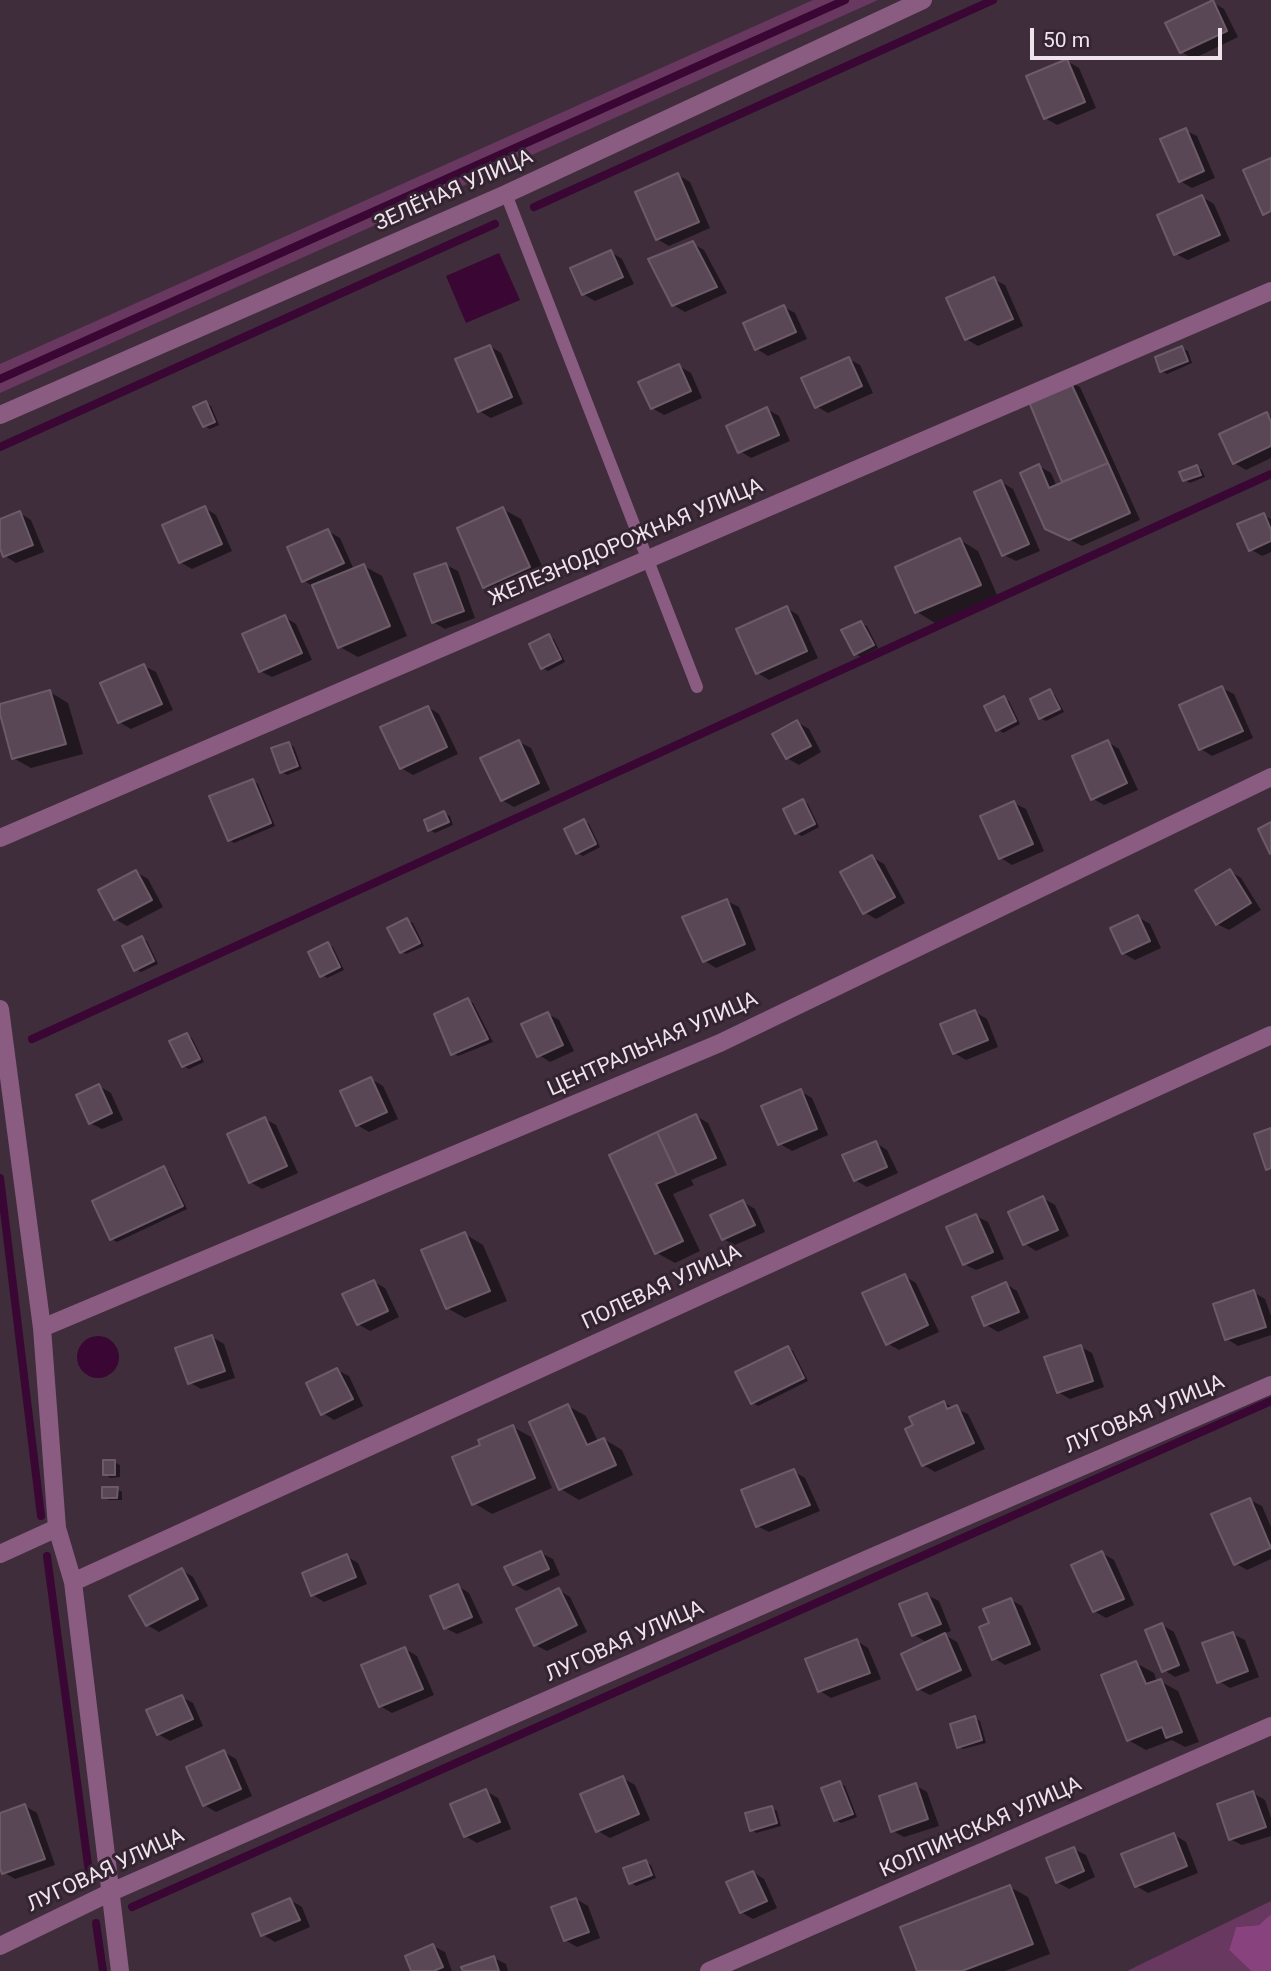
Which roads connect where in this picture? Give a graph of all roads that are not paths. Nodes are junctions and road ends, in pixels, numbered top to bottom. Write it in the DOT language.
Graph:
graph roads {
  1 [pos="923,0"];
  2 [pos="506,194"];
  3 [pos="1271,291"];
  4 [pos="0,415"];
  5 [pos="648,558"];
  6 [pos="697,687"];
  7 [pos="1271,777"];
  8 [pos="0,838"];
  9 [pos="0,1009"];
  10 [pos="1271,1035"];
  11 [pos="5,1083"];
  12 [pos="42,1328"];
  13 [pos="1271,1385"];
  14 [pos="57,1528"];
  15 [pos="0,1554"];
  16 [pos="73,1582"];
  17 [pos="1271,1726"];
  18 [pos="109,1893"];
  19 [pos="0,1945"];
  20 [pos="120,1971"];
  21 [pos="709,1971"];
  1 -- 2 [label="street, ЗЕЛЁНАЯ УЛИЦА"];
  2 -- 4 [label="street, ЗЕЛЁНАЯ УЛИЦА"];
  2 -- 5 [label="lane"];
  3 -- 5 [label="street, ЖЕЛЕЗНОДОРОЖНАЯ УЛИЦА"];
  5 -- 6 [label="lane"];
  5 -- 8 [label="street, ЖЕЛЕЗНОДОРОЖНАЯ УЛИЦА"];
  7 -- 12 [label="street, ЦЕНТРАЛЬНАЯ УЛИЦА"];
  9 -- 11 [label="street"];
  10 -- 16 [label="street, ПОЛЕВАЯ УЛИЦА"];
  11 -- 12 [label="street"];
  12 -- 14 [label="street"];
  13 -- 18 [label="street, ЛУГОВАЯ УЛИЦА"];
  14 -- 15 [label="street"];
  14 -- 16 [label="street"];
  16 -- 18 [label="street"];
  17 -- 21 [label="street, КОЛПИНСКАЯ УЛИЦА"];
  18 -- 19 [label="street, ЛУГОВАЯ УЛИЦА"];
  18 -- 20 [label="street"];
}
